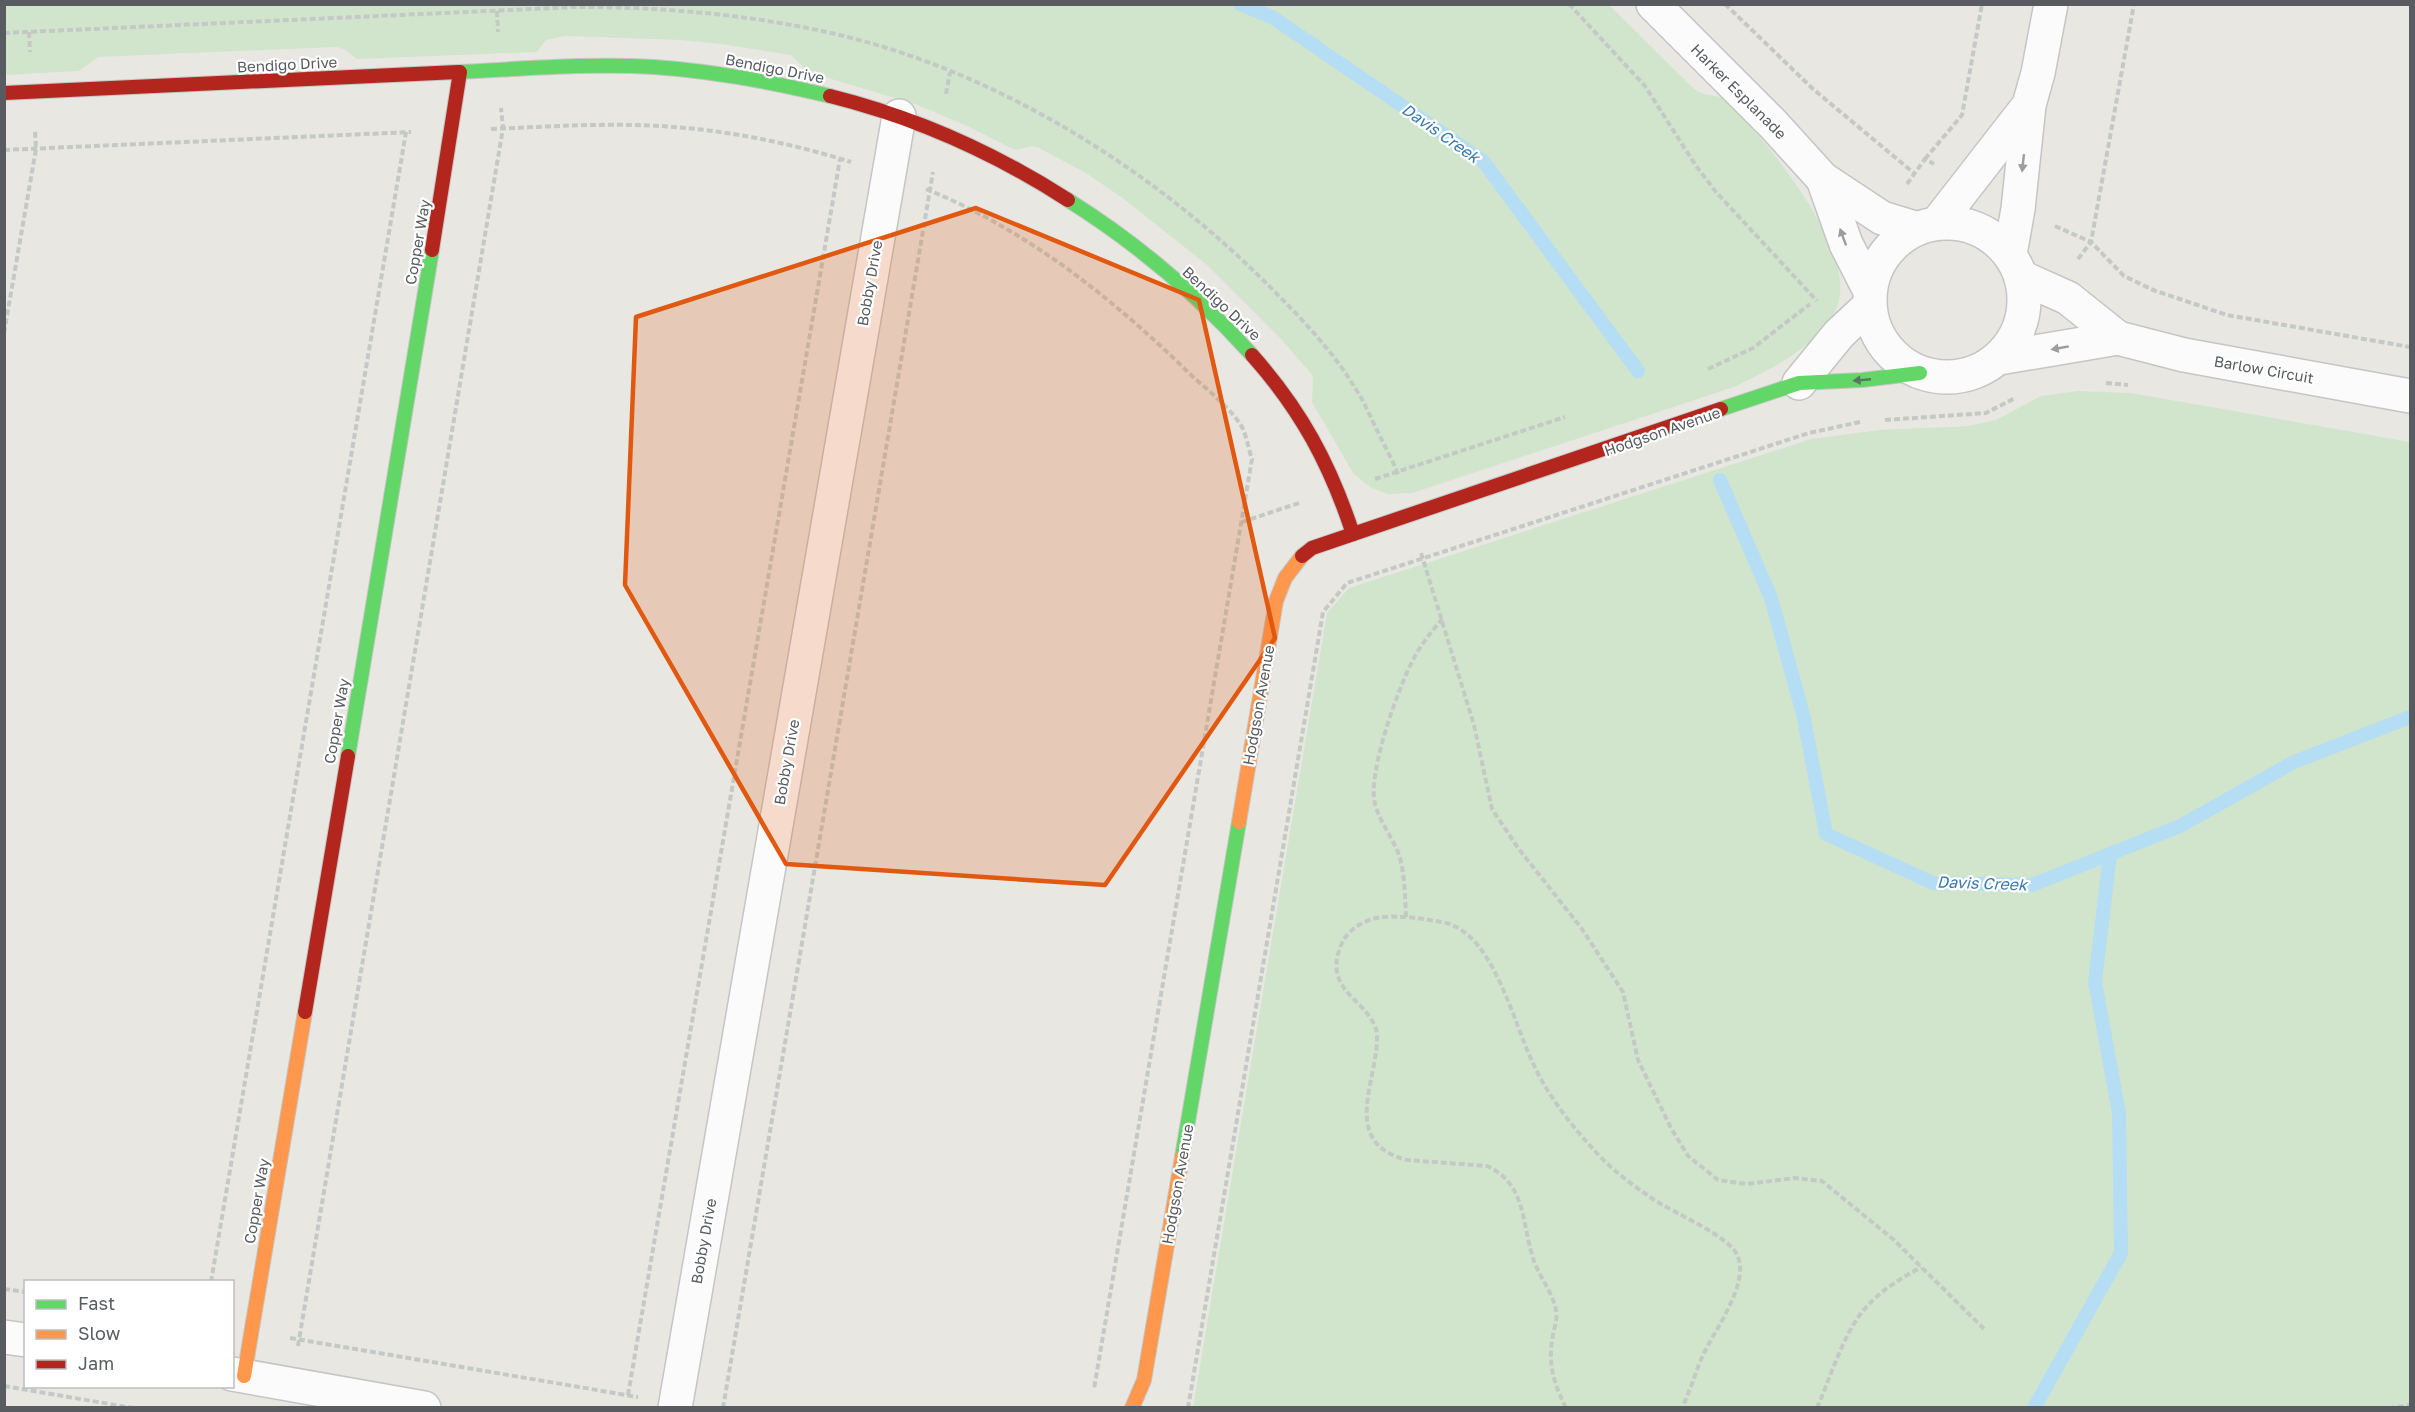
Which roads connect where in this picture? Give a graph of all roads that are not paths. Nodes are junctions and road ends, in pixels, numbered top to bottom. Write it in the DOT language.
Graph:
graph roads {
  1 [pos="1653,4"];
  2 [pos="2051,4"];
  3 [pos="460,72"];
  4 [pos="4,93"];
  5 [pos="2029,105"];
  6 [pos="899,117"];
  7 [pos="1823,179"];
  8 [pos="1927,225"];
  9 [pos="2016,265"];
  10 [pos="1869,298"];
  11 [pos="2118,338"];
  12 [pos="1999,358"];
  13 [pos="1920,373"];
  14 [pos="1799,383"];
  15 [pos="2410,396"];
  16 [pos="1353,534"];
  17 [pos="4,1337"];
  18 [pos="24,1340"];
  19 [pos="238,1375"];
  20 [pos="1141,1398"];
  21 [pos="675,1405"];
  22 [pos="424,1407"];
  1 -- 7 [label="street, Harker Esplanade"];
  2 -- 5 [label="street"];
  3 -- 4 [label="street, Bendigo Drive"];
  3 -- 6 [label="street, Bendigo Drive"];
  3 -- 19 [label="street, Copper Way"];
  5 -- 8 [label="street"];
  5 -- 9 [label="street, one-way"];
  6 -- 16 [label="street, Bendigo Drive"];
  6 -- 21 [label="street, Bobby Drive"];
  7 -- 8 [label="street, Harker Esplanade"];
  10 -- 7 [label="street, Harker Esplanade, one-way"];
  8 -- 9 [label="street"];
  8 -- 10 [label="street"];
  9 -- 11 [label="street, Barlow Circuit"];
  9 -- 12 [label="street"];
  10 -- 13 [label="street"];
  10 -- 14 [label="street"];
  11 -- 12 [label="street, Barlow Circuit, one-way"];
  11 -- 15 [label="street, Barlow Circuit"];
  12 -- 13 [label="street"];
  13 -- 14 [label="street, Hodgson Avenue, one-way"];
  14 -- 16 [label="street, Hodgson Avenue"];
  16 -- 20 [label="street, Hodgson Avenue"];
  17 -- 18 [label="street"];
  19 -- 22 [label="street"];
}
